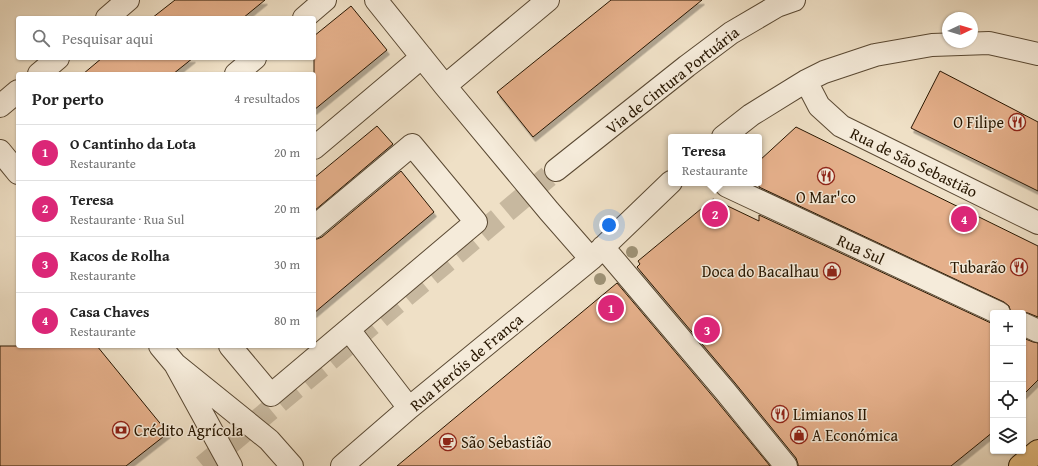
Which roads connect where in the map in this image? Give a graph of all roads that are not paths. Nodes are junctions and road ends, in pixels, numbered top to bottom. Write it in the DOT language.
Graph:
graph roads {
  1 [pos="128,0"];
  2 [pos="326,0"];
  3 [pos="376,0"];
  4 [pos="548,0"];
  5 [pos="794,0"];
  6 [pos="108,16"];
  7 [pos="306,16"];
  8 [pos="1038,54"];
  9 [pos="422,58"];
  10 [pos="56,60"];
  11 [pos="253,60"];
  12 [pos="41,72"];
  13 [pos="238,72"];
  14 [pos="806,81"];
  15 [pos="445,86"];
  16 [pos="16,93"];
  17 [pos="0,106"];
  18 [pos="727,134"];
  19 [pos="316,146"];
  20 [pos="556,170"];
  21 [pos="668,185"];
  22 [pos="727,186"];
  23 [pos="1038,223"];
  24 [pos="316,225"];
  25 [pos="597,253"];
  26 [pos="993,310"];
  27 [pos="1026,325"];
  28 [pos="349,330"];
  29 [pos="1038,331"];
  30 [pos="162,348"];
  31 [pos="232,348"];
  32 [pos="175,364"];
  33 [pos="409,408"];
  34 [pos="1038,451"];
  35 [pos="231,466"];
  36 [pos="292,466"];
  37 [pos="342,466"];
  38 [pos="786,466"];
  39 [pos="1020,466"];
  1 -- 6 [label="street"];
  2 -- 7 [label="street"];
  3 -- 9 [label="street"];
  4 -- 15 [label="street"];
  5 -- 20 [label="street, Via de Cintura Portuária"];
  8 -- 14 [label="street"];
  9 -- 15 [label="street"];
  9 -- 19 [label="street"];
  10 -- 12 [label="street"];
  11 -- 13 [label="street"];
  14 -- 18 [label="street"];
  14 -- 23 [label="street, Rua de São Sebastião"];
  15 -- 25 [label="street"];
  16 -- 17 [label="street"];
  21 -- 25 [label="street, Rua Heróis de França"];
  22 -- 26 [label="street, Rua Sul"];
  24 -- 28 [label="street"];
  25 -- 33 [label="street, Rua Heróis de França"];
  25 -- 38 [label="street"];
  27 -- 29 [label="street"];
  28 -- 31 [label="street"];
  28 -- 33 [label="street"];
  30 -- 32 [label="street"];
  32 -- 35 [label="street"];
  32 -- 36 [label="street"];
  33 -- 37 [label="street, Rua Heróis de França"];
  34 -- 39 [label="main road"];
}
